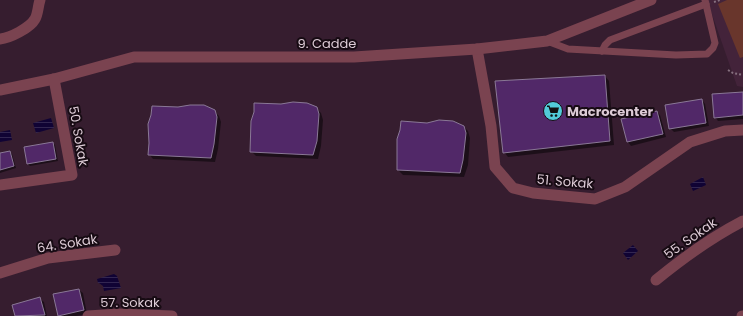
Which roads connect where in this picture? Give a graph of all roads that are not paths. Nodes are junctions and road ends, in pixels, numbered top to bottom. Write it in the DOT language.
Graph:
graph roads {
  1 [pos="40,0"];
  2 [pos="651,0"];
  3 [pos="706,2"];
  4 [pos="0,39"];
  5 [pos="547,41"];
  6 [pos="478,49"];
  7 [pos="602,51"];
  8 [pos="54,79"];
  9 [pos="0,90"];
  10 [pos="743,130"];
  11 [pos="0,185"];
  12 [pos="743,221"];
  13 [pos="115,250"];
  14 [pos="0,273"];
  15 [pos="656,280"];
  16 [pos="88,316"];
  17 [pos="172,316"];
  1 -- 4 [label="street"];
  2 -- 5 [label="street, 9. Cadde"];
  3 -- 7 [label="lane"];
  3 -- 7 [label="lane"];
  5 -- 6 [label="street, 9. Cadde"];
  5 -- 7 [label="lane"];
  6 -- 8 [label="street, 9. Cadde"];
  6 -- 10 [label="street, 51. Sokak"];
  8 -- 9 [label="street, 9. Cadde"];
  8 -- 11 [label="street, 50. Sokak"];
  12 -- 15 [label="street, 55. Sokak"];
  13 -- 14 [label="street, 64. Sokak"];
  16 -- 17 [label="street, 57. Sokak"];
}
